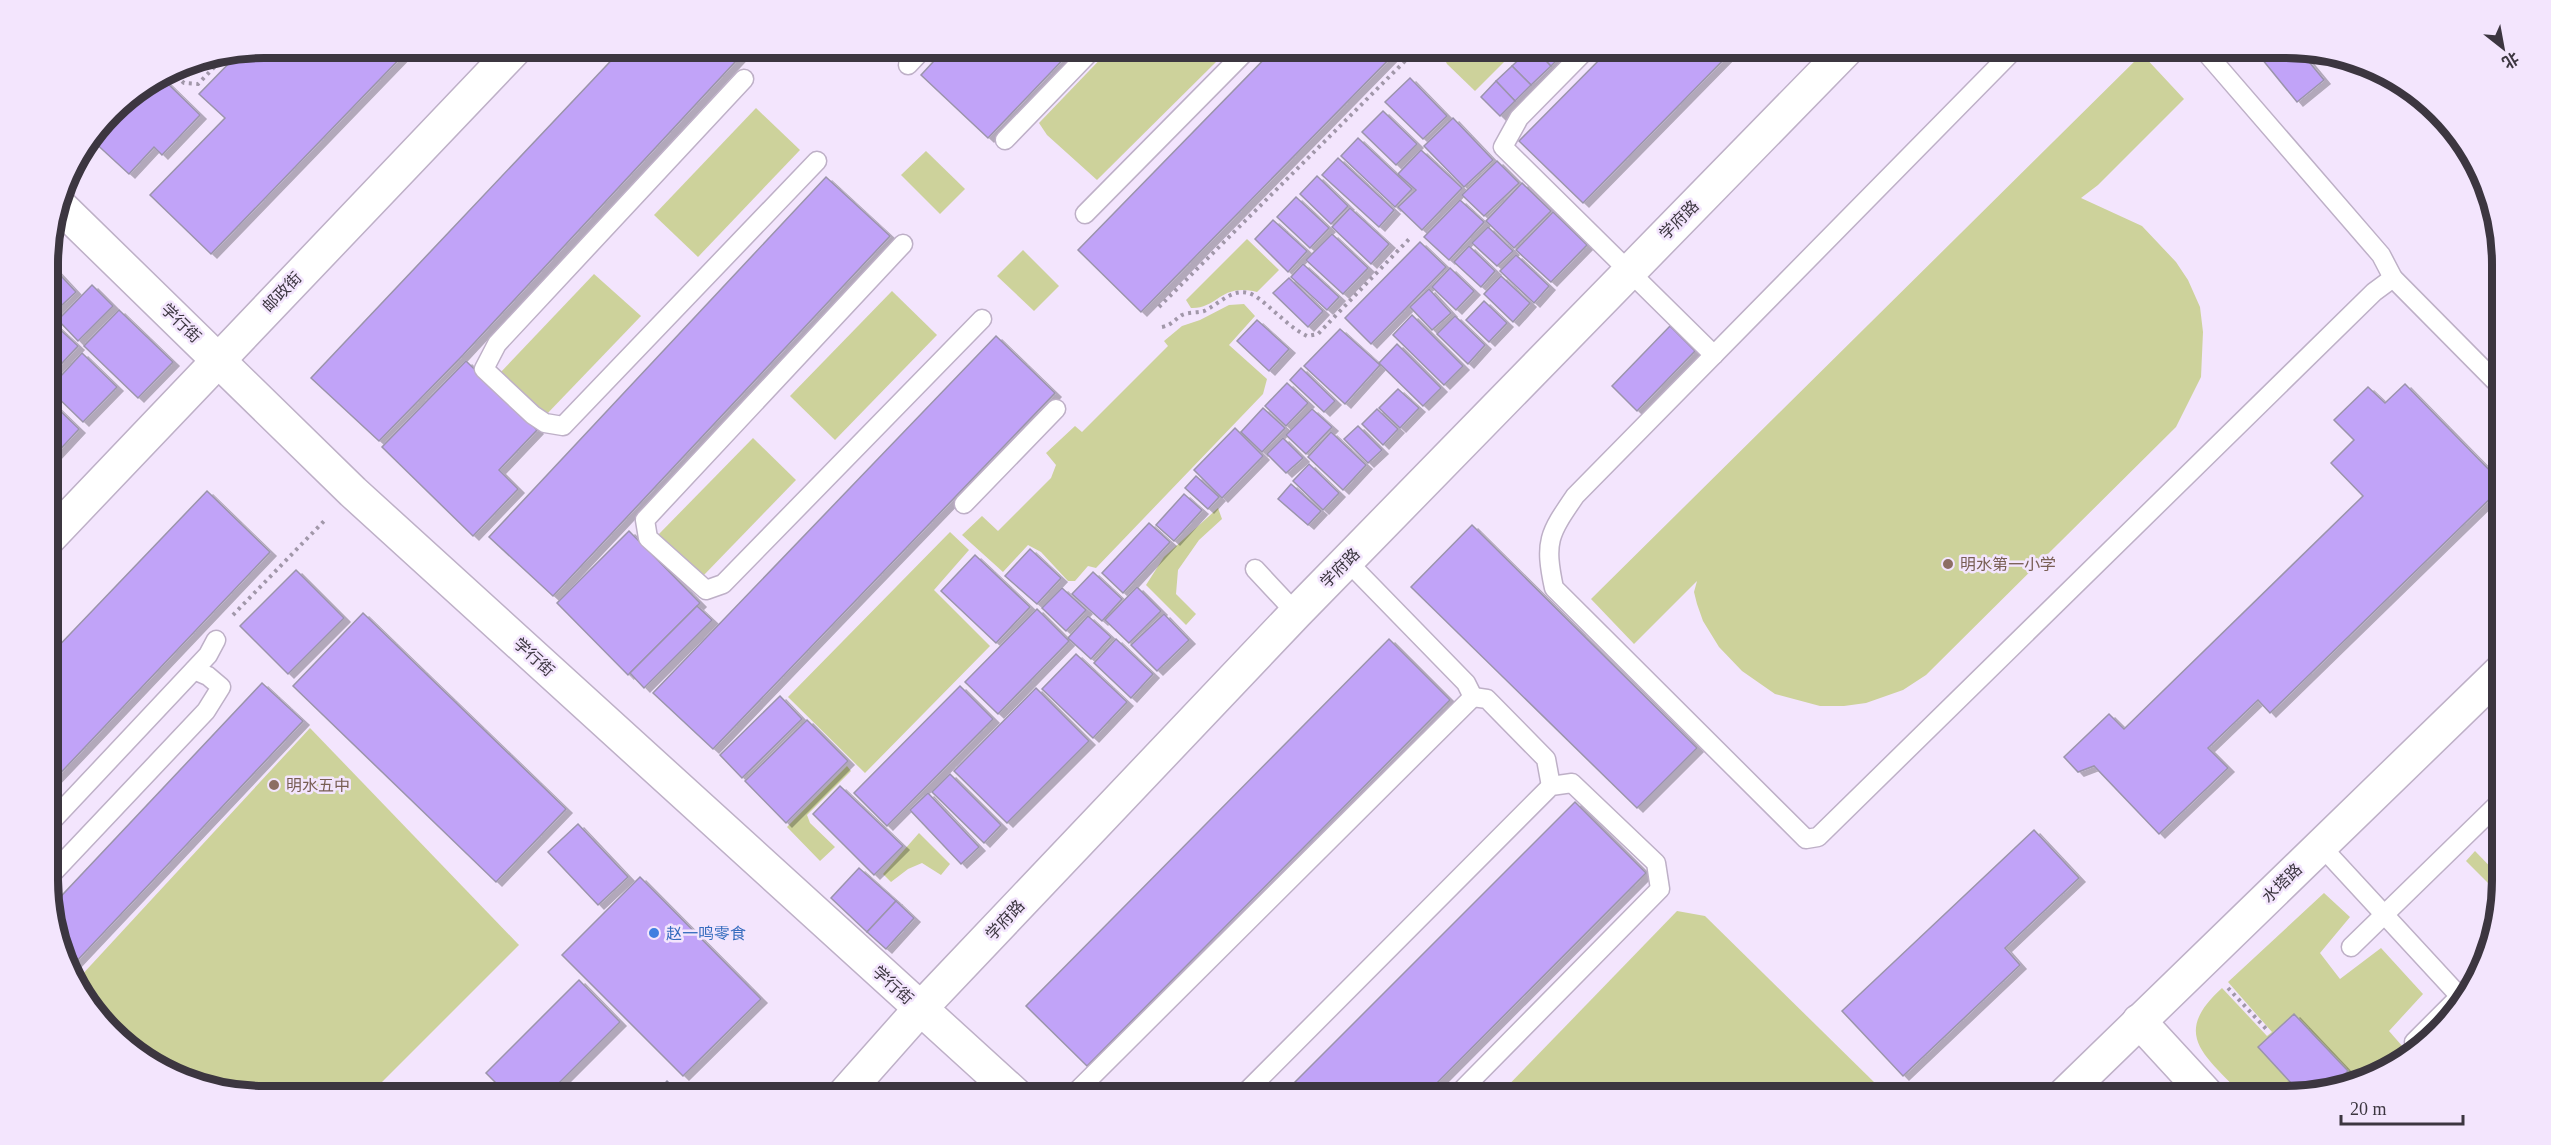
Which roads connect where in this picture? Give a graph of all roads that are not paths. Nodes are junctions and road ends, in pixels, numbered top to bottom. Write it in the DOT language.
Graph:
graph roads {
  1 [pos="1578,58"];
  2 [pos="1838,58"];
  3 [pos="2006,58"];
  4 [pos="2211,58"];
  5 [pos="506,59"];
  6 [pos="914,59"];
  7 [pos="1084,59"];
  8 [pos="1239,59"];
  9 [pos="908,65"];
  10 [pos="744,79"];
  11 [pos="1005,140"];
  12 [pos="817,161"];
  13 [pos="66,212"];
  14 [pos="1085,214"];
  15 [pos="903,244"];
  16 [pos="1629,271"];
  17 [pos="2393,278"];
  18 [pos="982,319"];
  19 [pos="1713,355"];
  20 [pos="218,359"];
  21 [pos="2492,378"];
  22 [pos="1056,409"];
  23 [pos="964,504"];
  24 [pos="59,528"];
  25 [pos="1347,561"];
  26 [pos="1255,569"];
  27 [pos="1296,613"];
  28 [pos="216,640"];
  29 [pos="194,670"];
  30 [pos="2492,680"];
  31 [pos="1473,697"];
  32 [pos="1551,786"];
  33 [pos="2492,811"];
  34 [pos="58,814"];
  35 [pos="2321,846"];
  36 [pos="58,868"];
  37 [pos="2384,915"];
  38 [pos="2351,947"];
  39 [pos="2458,995"];
  40 [pos="920,1009"];
  41 [pos="2139,1022"];
  42 [pos="852,1086"];
  43 [pos="1006,1086"];
  44 [pos="1082,1086"];
  45 [pos="1252,1086"];
  46 [pos="1466,1086"];
  47 [pos="2073,1086"];
  48 [pos="2200,1086"];
  1 -- 16 [label="lane"];
  2 -- 16 [label="street, 学府路"];
  3 -- 19 [label="lane"];
  4 -- 17 [label="lane"];
  5 -- 20 [label="street, 邮政街"];
  6 -- 9 [label="lane"];
  7 -- 11 [label="lane"];
  8 -- 14 [label="lane"];
  10 -- 12 [label="lane"];
  13 -- 20 [label="street, 学行街"];
  15 -- 18 [label="lane"];
  16 -- 19 [label="lane"];
  16 -- 25 [label="street, 学府路"];
  17 -- 19 [label="lane"];
  17 -- 21 [label="lane"];
  20 -- 24 [label="street, 邮政街"];
  20 -- 40 [label="street, 学行街"];
  22 -- 23 [label="lane"];
  25 -- 27 [label="street, 学府路"];
  25 -- 31 [label="lane"];
  26 -- 27 [label="lane"];
  27 -- 40 [label="street, 学府路"];
  28 -- 29 [label="lane"];
  29 -- 34 [label="lane"];
  29 -- 36 [label="lane"];
  30 -- 35 [label="street, 水塔路"];
  31 -- 32 [label="lane"];
  31 -- 44 [label="lane"];
  32 -- 45 [label="lane"];
  32 -- 46 [label="lane"];
  33 -- 37 [label="lane"];
  35 -- 37 [label="lane"];
  35 -- 41 [label="street, 水塔路"];
  37 -- 38 [label="lane"];
  37 -- 39 [label="lane"];
  40 -- 42 [label="street, 学府路"];
  40 -- 43 [label="street, 学行街"];
  41 -- 47 [label="street, 水塔路"];
  41 -- 48 [label="street"];
}
